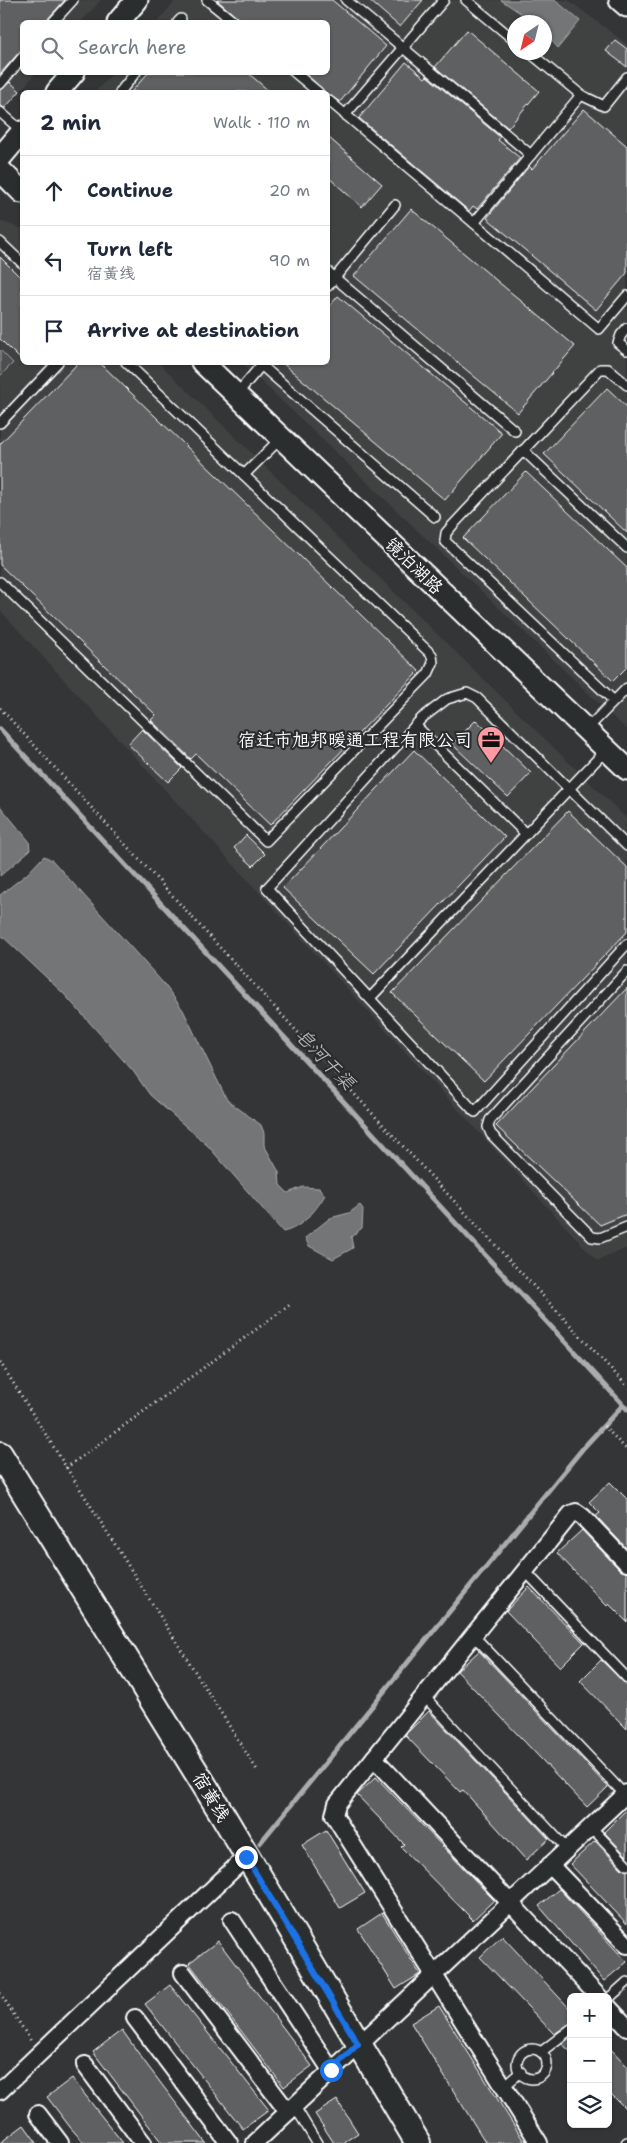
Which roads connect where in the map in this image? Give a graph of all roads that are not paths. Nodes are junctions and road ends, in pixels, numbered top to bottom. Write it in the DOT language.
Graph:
graph roads {
  1 [pos="73,0"];
  2 [pos="137,0"];
  3 [pos="207,0"];
  4 [pos="346,0"];
  5 [pos="444,0"];
  6 [pos="466,0"];
  7 [pos="620,0"];
  8 [pos="627,6"];
  9 [pos="56,20"];
  10 [pos="120,20"];
  11 [pos="232,20"];
  12 [pos="507,34"];
  13 [pos="403,48"];
  14 [pos="20,60"];
  15 [pos="539,60"];
  16 [pos="71,75"];
  17 [pos="134,75"];
  18 [pos="298,75"];
  19 [pos="627,76"];
  20 [pos="0,84"];
  21 [pos="59,90"];
  22 [pos="122,90"];
  23 [pos="316,90"];
  24 [pos="581,95"];
  25 [pos="330,102"];
  26 [pos="0,112"];
  27 [pos="345,115"];
  28 [pos="20,130"];
  29 [pos="20,134"];
  30 [pos="531,155"];
  31 [pos="0,158"];
  32 [pos="0,170"];
  33 [pos="20,190"];
  34 [pos="395,205"];
  35 [pos="474,222"];
  36 [pos="0,242"];
  37 [pos="20,261"];
  38 [pos="331,275"];
  39 [pos="627,296"];
  40 [pos="627,328"];
  41 [pos="627,350"];
  42 [pos="55,365"];
  43 [pos="129,365"];
  44 [pos="205,365"];
  45 [pos="262,365"];
  46 [pos="264,365"];
  47 [pos="627,385"];
  48 [pos="236,395"];
  49 [pos="0,423"];
  50 [pos="515,431"];
  51 [pos="281,438"];
  52 [pos="523,450"];
  53 [pos="244,475"];
  54 [pos="435,517"];
  55 [pos="627,548"];
  56 [pos="0,582"];
  57 [pos="627,688"];
  58 [pos="617,698"];
  59 [pos="627,703"];
  60 [pos="415,725"];
  61 [pos="586,730"];
  62 [pos="606,749"];
  63 [pos="627,769"];
  64 [pos="569,788"];
  65 [pos="526,834"];
  66 [pos="627,846"];
  67 [pos="627,944"];
  68 [pos="626,975"];
  69 [pos="370,998"];
  70 [pos="627,1227"];
  71 [pos="0,1454"];
  72 [pos="627,1563"];
  73 [pos="525,1571"];
  74 [pos="473,1635"];
  75 [pos="627,1678"];
  76 [pos="424,1696"];
  77 [pos="374,1758"];
  78 [pos="626,1794"];
  79 [pos="591,1827"];
  80 [pos="567,1849"];
  81 [pos="246,1857"];
  82 [pos="550,1864"];
  83 [pos="627,1865"];
  84 [pos="510,1902"];
  85 [pos="232,1920"];
  86 [pos="627,1945"];
  87 [pos="184,1973"];
  88 [pos="433,1974"];
  89 [pos="627,1982"];
  90 [pos="595,1993"];
  91 [pos="612,1995"];
  92 [pos="612,2011"];
  93 [pos="135,2018"];
  94 [pos="627,2027"];
  95 [pos="567,2032"];
  96 [pos="358,2044"];
  97 [pos="541,2052"];
  98 [pos="86,2065"];
  99 [pos="331,2070"];
  100 [pos="520,2072"];
  101 [pos="504,2086"];
  102 [pos="0,2091"];
  103 [pos="291,2108"];
  104 [pos="38,2114"];
  105 [pos="60,2143"];
  106 [pos="143,2143"];
  107 [pos="230,2143"];
  108 [pos="255,2143"];
  109 [pos="317,2143"];
  110 [pos="418,2143"];
  111 [pos="539,2143"];
  1 -- 9 [label="lane"];
  2 -- 10 [label="street"];
  3 -- 11 [label="lane"];
  4 -- 13 [label="lane"];
  5 -- 13 [label="lane"];
  6 -- 12 [label="lane"];
  7 -- 8 [label="street"];
  13 -- 27 [label="lane"];
  13 -- 30 [label="lane"];
  14 -- 20 [label="lane"];
  15 -- 24 [label="lane"];
  16 -- 21 [label="street"];
  17 -- 22 [label="lane"];
  18 -- 23 [label="lane"];
  19 -- 24 [label="lane"];
  24 -- 30 [label="lane"];
  25 -- 27 [label="lane"];
  26 -- 28 [label="lane"];
  27 -- 35 [label="lane"];
  29 -- 31 [label="street"];
  30 -- 35 [label="lane"];
  32 -- 33 [label="street"];
  34 -- 38 [label="lane"];
  35 -- 39 [label="lane"];
  36 -- 37 [label="lane"];
  38 -- 50 [label="lane"];
  40 -- 41 [label="lane"];
  42 -- 49 [label="lane"];
  43 -- 53 [label="lane"];
  44 -- 48 [label="street, 镜泊湖路"];
  45 -- 48 [label="lane"];
  46 -- 54 [label="lane"];
  47 -- 52 [label="lane"];
  48 -- 51 [label="street, 镜泊湖路"];
  51 -- 53 [label="lane"];
  51 -- 61 [label="street, 镜泊湖路"];
  52 -- 55 [label="lane"];
  52 -- 58 [label="lane"];
  53 -- 56 [label="lane"];
  57 -- 58 [label="lane"];
  58 -- 59 [label="lane"];
  58 -- 61 [label="lane"];
  60 -- 64 [label="lane"];
  60 -- 65 [label="lane"];
  60 -- 69 [label="lane"];
  61 -- 62 [label="street, 镜泊湖路"];
  62 -- 63 [label="street, 镜泊湖路"];
  62 -- 64 [label="lane"];
  64 -- 65 [label="lane"];
  64 -- 66 [label="lane"];
  65 -- 69 [label="lane"];
  67 -- 69 [label="lane"];
  68 -- 70 [label="lane"];
  71 -- 81 [label="main road, 宿黄线"];
  72 -- 73 [label="street"];
  73 -- 74 [label="street"];
  73 -- 75 [label="lane"];
  74 -- 76 [label="street"];
  74 -- 78 [label="lane"];
  76 -- 77 [label="street"];
  76 -- 80 [label="lane"];
  77 -- 84 [label="street"];
  77 -- 88 [label="street"];
  78 -- 79 [label="street"];
  79 -- 80 [label="street"];
  79 -- 83 [label="lane"];
  80 -- 82 [label="street"];
  81 -- 96 [label="main road, 宿黄线"];
  81 -- 102 [label="street"];
  82 -- 84 [label="street"];
  82 -- 86 [label="street"];
  84 -- 88 [label="street"];
  84 -- 90 [label="street"];
  85 -- 99 [label="street"];
  87 -- 103 [label="street"];
  88 -- 96 [label="street"];
  88 -- 101 [label="street"];
  89 -- 91 [label="lane"];
  92 -- 94 [label="street"];
  93 -- 107 [label="street"];
  95 -- 97 [label="lane"];
  96 -- 99 [label="street"];
  96 -- 110 [label="main road, 宿黄线"];
  97 -- 100 [label="lane"];
  97 -- 100 [label="lane"];
  98 -- 106 [label="street"];
  99 -- 103 [label="street"];
  100 -- 101 [label="lane"];
  101 -- 111 [label="street"];
  103 -- 108 [label="street"];
  103 -- 109 [label="lane"];
  104 -- 105 [label="street"];
}
